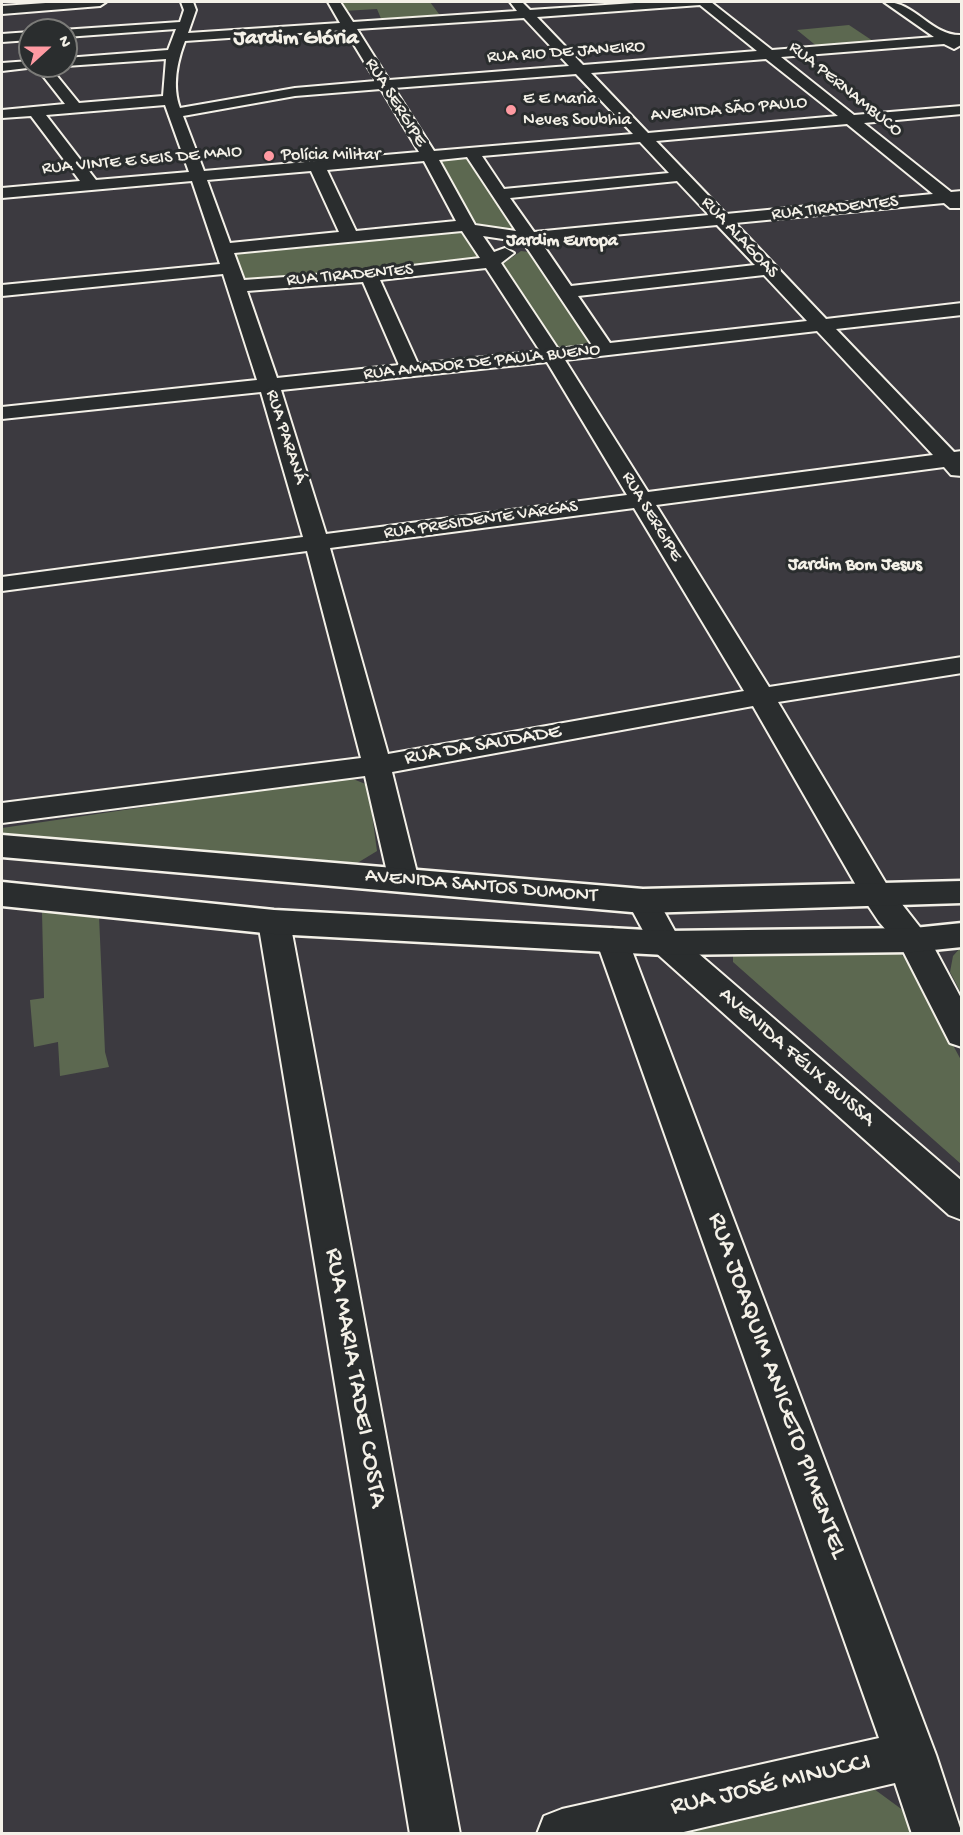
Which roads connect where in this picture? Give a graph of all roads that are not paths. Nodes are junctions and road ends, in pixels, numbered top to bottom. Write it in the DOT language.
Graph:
graph roads {
  1 [pos="82,2"];
  2 [pos="100,2"];
  3 [pos="187,2"];
  4 [pos="334,2"];
  5 [pos="516,2"];
  6 [pos="696,2"];
  7 [pos="704,2"];
  8 [pos="890,2"];
  9 [pos="2,10"];
  10 [pos="529,14"];
  11 [pos="347,26"];
  12 [pos="78,34"];
  13 [pos="18,37"];
  14 [pos="2,38"];
  15 [pos="178,39"];
  16 [pos="954,39"];
  17 [pos="962,49"];
  18 [pos="771,54"];
  19 [pos="78,60"];
  20 [pos="18,66"];
  21 [pos="2,67"];
  22 [pos="581,70"];
  23 [pos="51,78"];
  24 [pos="383,84"];
  25 [pos="172,106"];
  26 [pos="75,108"];
  27 [pos="962,110"];
  28 [pos="36,112"];
  29 [pos="2,114"];
  30 [pos="850,119"];
  31 [pos="646,137"];
  32 [pos="471,152"];
  33 [pos="429,156"];
  34 [pos="317,166"];
  35 [pos="682,176"];
  36 [pos="198,177"];
  37 [pos="91,185"];
  38 [pos="2,192"];
  39 [pos="500,194"];
  40 [pos="955,197"];
  41 [pos="962,209"];
  42 [pos="722,220"];
  43 [pos="468,227"];
  44 [pos="349,236"];
  45 [pos="529,238"];
  46 [pos="491,262"];
  47 [pos="231,268"];
  48 [pos="767,269"];
  49 [pos="369,276"];
  50 [pos="2,291"];
  51 [pos="565,292"];
  52 [pos="962,309"];
  53 [pos="820,326"];
  54 [pos="605,350"];
  55 [pos="553,356"];
  56 [pos="411,370"];
  57 [pos="268,386"];
  58 [pos="2,413"];
  59 [pos="957,463"];
  60 [pos="640,499"];
  61 [pos="319,543"];
  62 [pos="2,584"];
  63 [pos="962,665"];
  64 [pos="760,696"];
  65 [pos="378,765"];
  66 [pos="2,813"];
  67 [pos="2,846"];
  68 [pos="404,881"];
  69 [pos="962,892"];
  70 [pos="876,893"];
  71 [pos="2,894"];
  72 [pos="643,901"];
  73 [pos="274,922"];
  74 [pos="962,936"];
  75 [pos="612,940"];
  76 [pos="914,940"];
  77 [pos="665,943"];
  78 [pos="962,1034"];
  79 [pos="962,1204"];
  80 [pos="910,1755"];
  81 [pos="435,1833"];
  82 [pos="562,1833"];
  83 [pos="938,1833"];
  1 -- 2 [label="street"];
  1 -- 9 [label="street"];
  3 -- 15 [label="street, RUA PARANÁ"];
  4 -- 11 [label="street, RUA SERGIPE"];
  5 -- 10 [label="street, RUA ALAGOAS"];
  6 -- 10 [label="street"];
  7 -- 18 [label="street, RUA PERNAMBUCO"];
  8 -- 16 [label="street"];
  10 -- 11 [label="street"];
  10 -- 22 [label="street, RUA ALAGOAS"];
  11 -- 15 [label="street"];
  11 -- 24 [label="street, RUA SERGIPE"];
  12 -- 15 [label="street"];
  13 -- 14 [label="street"];
  15 -- 19 [label="street"];
  15 -- 25 [label="street, RUA PARANÁ"];
  16 -- 17 [label="street"];
  16 -- 18 [label="street, RUA RIO DE JANEIRO"];
  18 -- 22 [label="street, RUA RIO DE JANEIRO"];
  18 -- 30 [label="street, RUA PERNAMBUCO"];
  20 -- 21 [label="street"];
  22 -- 24 [label="street, RUA RIO DE JANEIRO"];
  22 -- 31 [label="street, RUA ALAGOAS"];
  23 -- 26 [label="street"];
  24 -- 25 [label="street, RUA RIO DE JANEIRO"];
  24 -- 33 [label="street, RUA SERGIPE"];
  25 -- 26 [label="street, RUA RIO DE JANEIRO"];
  25 -- 36 [label="street, RUA PARANÁ"];
  26 -- 28 [label="street, RUA RIO DE JANEIRO"];
  27 -- 30 [label="street, AVENIDA SÃO PAULO"];
  28 -- 29 [label="street, RUA RIO DE JANEIRO"];
  28 -- 37 [label="street"];
  30 -- 31 [label="street, AVENIDA SÃO PAULO"];
  30 -- 40 [label="street, RUA PERNAMBUCO"];
  31 -- 32 [label="street, AVENIDA SÃO PAULO"];
  31 -- 35 [label="street, RUA ALAGOAS"];
  32 -- 33 [label="street, AVENIDA SÃO PAULO"];
  32 -- 39 [label="street"];
  33 -- 34 [label="street, RUA VINTE E SEIS DE MAIO"];
  33 -- 43 [label="street, RUA SERGIPE"];
  34 -- 36 [label="street, RUA VINTE E SEIS DE MAIO"];
  34 -- 44 [label="street"];
  35 -- 39 [label="street"];
  35 -- 42 [label="street, RUA ALAGOAS"];
  36 -- 37 [label="street, RUA VINTE E SEIS DE MAIO"];
  36 -- 47 [label="street, RUA PARANÁ"];
  37 -- 38 [label="street, RUA VINTE E SEIS DE MAIO"];
  39 -- 45 [label="street"];
  40 -- 41 [label="street, RUA PERNAMBUCO"];
  40 -- 42 [label="street, RUA TIRADENTES"];
  42 -- 45 [label="street, RUA TIRADENTES"];
  42 -- 48 [label="street, RUA ALAGOAS"];
  43 -- 44 [label="street, RUA TIRADENTES"];
  43 -- 45 [label="street, RUA TIRADENTES"];
  43 -- 46 [label="street, RUA SERGIPE"];
  44 -- 47 [label="street, RUA TIRADENTES"];
  45 -- 46 [label="street, RUA TIRADENTES"];
  45 -- 51 [label="street"];
  46 -- 49 [label="street, RUA TIRADENTES"];
  46 -- 55 [label="street, RUA SERGIPE"];
  47 -- 49 [label="street, RUA TIRADENTES"];
  47 -- 50 [label="street, RUA TIRADENTES"];
  47 -- 57 [label="street, RUA PARANÁ"];
  48 -- 51 [label="street"];
  48 -- 53 [label="street, RUA ALAGOAS"];
  49 -- 56 [label="street"];
  51 -- 54 [label="street"];
  52 -- 53 [label="street, RUA AMADOR DE PAULA BUENO"];
  53 -- 54 [label="street, RUA AMADOR DE PAULA BUENO"];
  53 -- 59 [label="street, RUA ALAGOAS"];
  54 -- 55 [label="street, RUA AMADOR DE PAULA BUENO"];
  55 -- 56 [label="street, RUA AMADOR DE PAULA BUENO"];
  55 -- 60 [label="street, RUA SERGIPE"];
  56 -- 57 [label="street, RUA AMADOR DE PAULA BUENO"];
  57 -- 58 [label="street, RUA AMADOR DE PAULA BUENO"];
  57 -- 61 [label="street, RUA PARANÁ"];
  59 -- 60 [label="street, RUA PRESIDENTE VARGAS"];
  60 -- 61 [label="street, RUA PRESIDENTE VARGAS"];
  60 -- 64 [label="street, RUA SERGIPE"];
  61 -- 62 [label="street, RUA PRESIDENTE VARGAS"];
  61 -- 65 [label="street, RUA PARANÁ"];
  63 -- 64 [label="street, RUA DA SAUDADE"];
  64 -- 65 [label="street, RUA DA SAUDADE"];
  64 -- 70 [label="street, RUA SERGIPE"];
  65 -- 66 [label="street, RUA DA SAUDADE"];
  65 -- 68 [label="street, RUA PARANÁ"];
  67 -- 68 [label="street, AVENIDA SANTOS DUMONT"];
  68 -- 72 [label="street, AVENIDA SANTOS DUMONT"];
  69 -- 70 [label="street, AVENIDA SANTOS DUMONT"];
  70 -- 72 [label="street, AVENIDA SANTOS DUMONT"];
  70 -- 76 [label="street, RUA SERGIPE"];
  71 -- 73 [label="street, AVENIDA SANTOS DUMONT"];
  72 -- 77 [label="street, AVENIDA FÉLIX BUISSA"];
  73 -- 75 [label="street, AVENIDA SANTOS DUMONT"];
  73 -- 81 [label="street, RUA MARIA TADEI COSTA"];
  74 -- 76 [label="street, AVENIDA SANTOS DUMONT"];
  75 -- 77 [label="street, AVENIDA SANTOS DUMONT"];
  75 -- 80 [label="street, RUA JOAQUIM ANICETO PIMENTEL"];
  76 -- 77 [label="street, AVENIDA SANTOS DUMONT"];
  76 -- 78 [label="street, RUA SERGIPE"];
  77 -- 79 [label="street, AVENIDA FÉLIX BUISSA"];
  80 -- 82 [label="street, RUA JOSÉ MINUCCI"];
  80 -- 83 [label="street, RUA JOAQUIM ANICETO PIMENTEL"];
}
